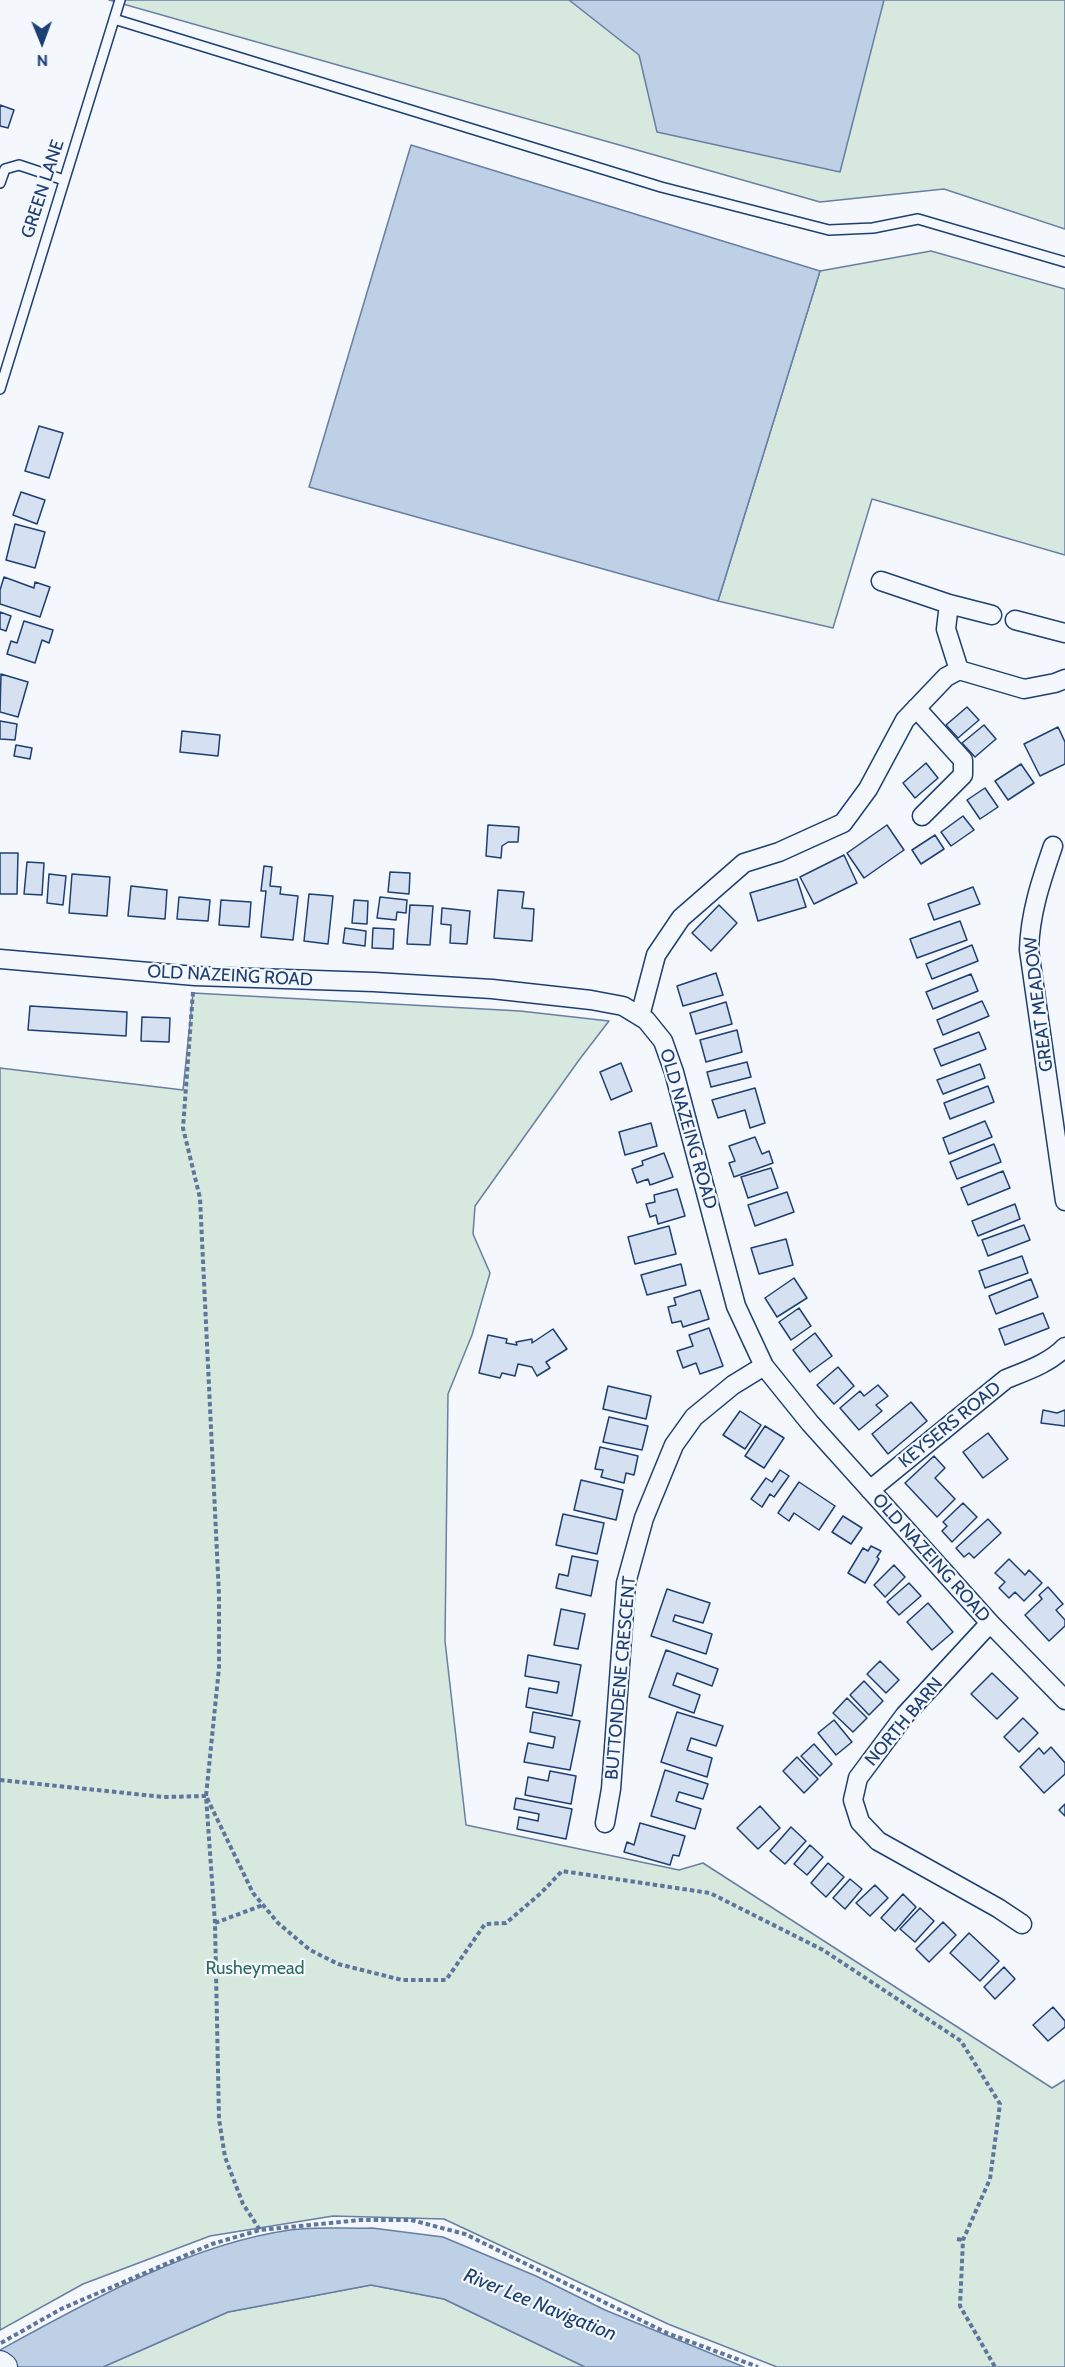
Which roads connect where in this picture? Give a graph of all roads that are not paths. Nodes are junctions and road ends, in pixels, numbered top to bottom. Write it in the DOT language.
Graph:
graph roads {
  1 [pos="120,0"];
  2 [pos="114,19"];
  3 [pos="64,180"];
  4 [pos="0,183"];
  5 [pos="1065,262"];
  6 [pos="2,374"];
  7 [pos="0,390"];
  8 [pos="881,581"];
  9 [pos="949,604"];
  10 [pos="992,615"];
  11 [pos="1015,620"];
  12 [pos="1065,633"];
  13 [pos="959,670"];
  14 [pos="1065,679"];
  15 [pos="916,708"];
  16 [pos="922,816"];
  17 [pos="1053,846"];
  18 [pos="0,959"];
  19 [pos="640,1016"];
  20 [pos="1065,1201"];
  21 [pos="1065,1347"];
  22 [pos="764,1366"];
  23 [pos="870,1490"];
  24 [pos="990,1623"];
  25 [pos="1065,1700"];
  26 [pos="605,1823"];
  27 [pos="1022,1924"];
  28 [pos="0,2364"];
  29 [pos="4,2367"];
  1 -- 2 [label="lane, GREEN LANE"];
  2 -- 3 [label="lane, GREEN LANE"];
  2 -- 5 [label="lane"];
  3 -- 4 [label="lane"];
  3 -- 6 [label="lane, GREEN LANE"];
  6 -- 7 [label="lane, GREEN LANE"];
  8 -- 9 [label="street"];
  9 -- 10 [label="street"];
  9 -- 13 [label="street"];
  11 -- 12 [label="street"];
  13 -- 14 [label="street"];
  13 -- 15 [label="street"];
  15 -- 16 [label="street"];
  15 -- 19 [label="street"];
  17 -- 20 [label="street, GREAT MEADOW"];
  18 -- 19 [label="street, OLD NAZEING ROAD"];
  19 -- 22 [label="street, OLD NAZEING ROAD"];
  21 -- 23 [label="street, KEYSERS ROAD"];
  22 -- 23 [label="street, OLD NAZEING ROAD"];
  22 -- 26 [label="street, BUTTONDENE CRESCENT"];
  23 -- 24 [label="street, OLD NAZEING ROAD"];
  24 -- 25 [label="street, OLD NAZEING ROAD"];
  24 -- 27 [label="street, NORTH BARN"];
  28 -- 29 [label="main road"];
}
